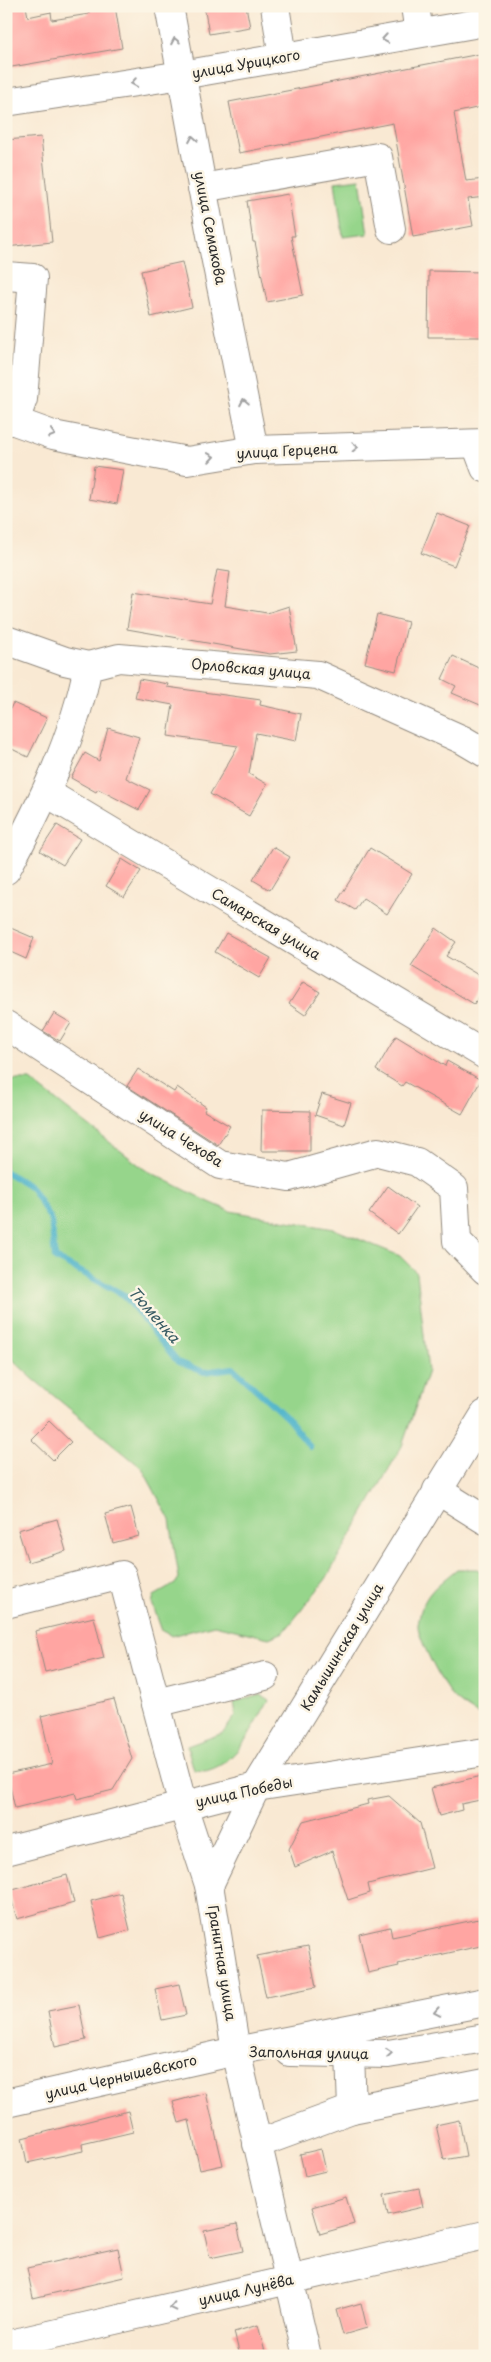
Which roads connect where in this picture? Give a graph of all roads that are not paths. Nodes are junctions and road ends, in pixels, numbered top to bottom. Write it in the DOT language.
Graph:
graph roads {
  1 [pos="169,6"];
  2 [pos="275,6"];
  3 [pos="417,19"];
  4 [pos="485,22"];
  5 [pos="283,57"];
  6 [pos="182,75"];
  7 [pos="6,102"];
  8 [pos="202,188"];
  9 [pos="391,229"];
  10 [pos="6,276"];
  11 [pos="11,419"];
  12 [pos="254,450"];
  13 [pos="482,452"];
  14 [pos="6,640"];
  15 [pos="88,666"];
  16 [pos="485,754"];
  17 [pos="47,793"];
  18 [pos="6,870"];
  19 [pos="6,1025"];
  20 [pos="485,1055"];
  21 [pos="485,1270"];
  22 [pos="485,1414"];
  23 [pos="437,1490"];
  24 [pos="485,1520"];
  25 [pos="6,1604"];
  26 [pos="265,1676"];
  27 [pos="156,1703"];
  28 [pos="485,1752"];
  29 [pos="256,1787"];
  30 [pos="183,1806"];
  31 [pos="6,1851"];
  32 [pos="209,1886"];
  33 [pos="485,2002"];
  34 [pos="485,2038"];
  35 [pos="236,2051"];
  36 [pos="350,2053"];
  37 [pos="485,2083"];
  38 [pos="6,2103"];
  39 [pos="352,2109"];
  40 [pos="257,2144"];
  41 [pos="485,2235"];
  42 [pos="289,2280"];
  43 [pos="6,2345"];
  44 [pos="307,2356"];
  6 -- 1 [label="street, улица Семакова, one-way"];
  2 -- 5 [label="street"];
  3 -- 4 [label="street, улица Урицкого"];
  3 -- 5 [label="street, улица Урицкого, one-way"];
  5 -- 6 [label="street, улица Урицкого"];
  6 -- 7 [label="street, улица Урицкого, one-way"];
  8 -- 6 [label="street, улица Семакова, one-way"];
  8 -- 9 [label="street"];
  12 -- 8 [label="street, улица Семакова, one-way"];
  10 -- 11 [label="street"];
  11 -- 12 [label="street, улица Герцена, one-way"];
  12 -- 13 [label="street, улица Герцена, one-way"];
  14 -- 15 [label="street, Орловская улица"];
  15 -- 16 [label="street, Орловская улица"];
  15 -- 17 [label="street"];
  17 -- 18 [label="street"];
  17 -- 20 [label="street, Самарская улица"];
  19 -- 21 [label="street, улица Чехова"];
  22 -- 23 [label="street, Камышинская улица"];
  23 -- 24 [label="street"];
  23 -- 29 [label="street, Камышинская улица"];
  25 -- 27 [label="street, Гранитная улица"];
  26 -- 27 [label="street"];
  27 -- 30 [label="street, Гранитная улица"];
  28 -- 29 [label="street, улица Победы"];
  29 -- 30 [label="street, улица Победы"];
  29 -- 32 [label="street, Камышинская улица"];
  30 -- 31 [label="street, улица Победы"];
  30 -- 32 [label="street, Гранитная улица"];
  32 -- 35 [label="street, Гранитная улица"];
  33 -- 35 [label="street, Запольная улица, one-way"];
  36 -- 34 [label="street, Запольная улица, one-way"];
  35 -- 36 [label="street, Запольная улица"];
  35 -- 38 [label="street, улица Чернышевского"];
  35 -- 40 [label="street, Гранитная улица"];
  36 -- 39 [label="street"];
  37 -- 39 [label="street"];
  39 -- 40 [label="street"];
  40 -- 42 [label="street, Гранитная улица"];
  41 -- 42 [label="street, улица Лунёва"];
  42 -- 43 [label="street, улица Лунёва, one-way"];
  42 -- 44 [label="street, Гранитная улица"];
}
